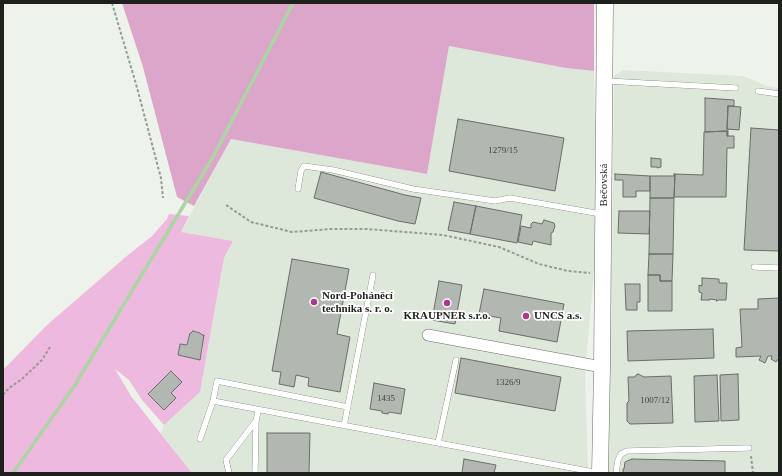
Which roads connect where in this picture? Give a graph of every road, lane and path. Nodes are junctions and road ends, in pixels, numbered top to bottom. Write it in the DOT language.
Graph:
graph roads {
  1 [pos="112,3"];
  2 [pos="605,3"];
  3 [pos="605,81"];
  4 [pos="736,88"];
  5 [pos="758,91"];
  6 [pos="779,94"];
  7 [pos="298,189"];
  8 [pos="163,198"];
  9 [pos="226,206"];
  10 [pos="603,214"];
  11 [pos="754,267"];
  12 [pos="779,268"];
  13 [pos="603,274"];
  14 [pos="373,275"];
  15 [pos="428,335"];
  16 [pos="50,347"];
  17 [pos="456,360"];
  18 [pos="602,368"];
  19 [pos="3,395"];
  20 [pos="213,401"];
  21 [pos="348,407"];
  22 [pos="258,410"];
  23 [pos="256,422"];
  24 [pos="344,426"];
  25 [pos="200,439"];
  26 [pos="438,444"];
  27 [pos="749,448"];
  28 [pos="229,473"];
  29 [pos="255,473"];
  30 [pos="600,473"];
  31 [pos="616,473"];
  32 [pos="753,473"];
  1 -- 8 [label="path"];
  2 -- 3 [label="street, Bečovská"];
  3 -- 4 [label="lane"];
  3 -- 10 [label="street, Bečovská"];
  5 -- 6 [label="lane"];
  7 -- 10 [label="lane"];
  9 -- 13 [label="path"];
  10 -- 13 [label="street, Bečovská"];
  11 -- 12 [label="lane"];
  13 -- 18 [label="street, Bečovská"];
  14 -- 21 [label="lane"];
  15 -- 18 [label="street"];
  16 -- 19 [label="path"];
  17 -- 26 [label="lane"];
  18 -- 30 [label="street, Bečovská"];
  20 -- 21 [label="lane"];
  20 -- 22 [label="lane"];
  20 -- 25 [label="lane"];
  21 -- 24 [label="lane"];
  22 -- 23 [label="lane"];
  22 -- 24 [label="lane"];
  23 -- 28 [label="lane"];
  23 -- 29 [label="lane"];
  24 -- 26 [label="lane"];
  26 -- 30 [label="lane"];
  27 -- 31 [label="lane"];
  27 -- 32 [label="path"];
}
